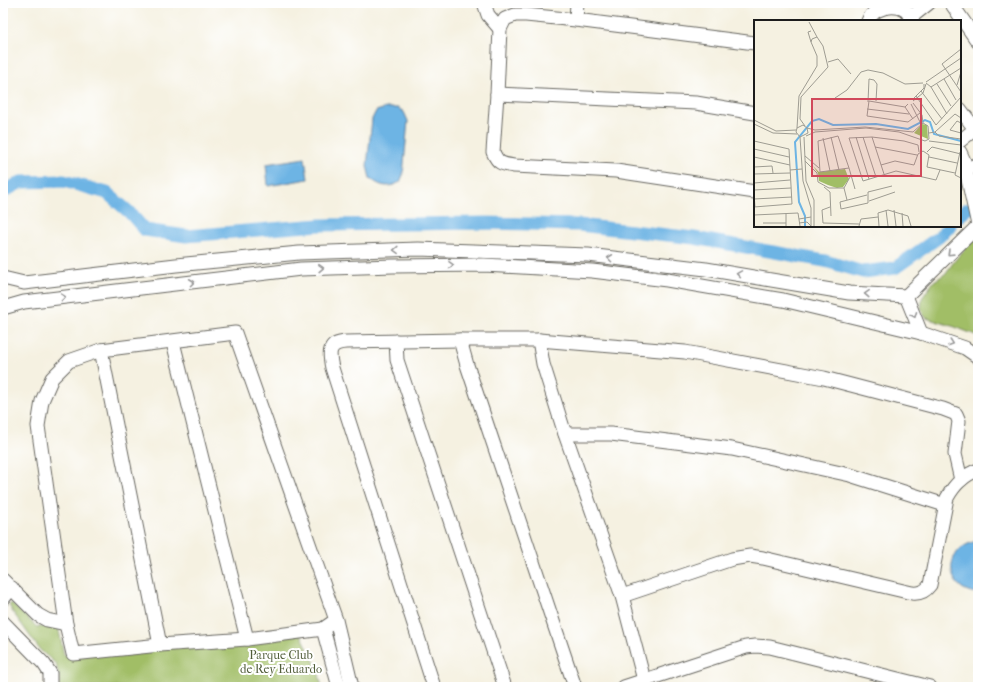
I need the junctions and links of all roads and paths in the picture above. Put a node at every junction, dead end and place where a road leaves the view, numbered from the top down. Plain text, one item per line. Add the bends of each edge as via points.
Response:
1 (484, 3) edge
2 (577, 3) edge
3 (929, 3) edge
4 (951, 3) edge
5 (898, 4) edge
6 (910, 19) edge
7 (576, 20) junction
8 (868, 20) edge
9 (500, 29) junction
10 (754, 42) edge
11 (978, 42) edge
12 (497, 94) junction
13 (961, 110) edge
14 (754, 113) edge
15 (977, 131) edge
16 (961, 140) edge
17 (961, 155) edge
18 (978, 164) edge
19 (966, 170) junction
20 (754, 192) edge
21 (978, 226) edge
22 (3, 278) edge
23 (906, 296) junction
24 (3, 308) edge
25 (921, 333) junction
26 (460, 340) junction
27 (539, 340) junction
28 (396, 341) junction
29 (172, 342) junction
30 (101, 350) junction
31 (978, 357) edge
32 (565, 434) junction
33 (978, 470) edge
34 (961, 480) junction
35 (945, 505) junction
36 (8, 584) edge
37 (622, 596) junction
38 (3, 599) edge
39 (336, 620) junction
40 (3, 622) edge
41 (66, 624) junction
42 (323, 629) junction
43 (247, 639) junction
44 (160, 645) junction
45 (644, 680) junction
46 (50, 687) edge
47 (339, 687) edge
48 (352, 687) edge
49 (434, 687) edge
50 (505, 687) edge
51 (575, 687) edge
52 (624, 687) edge
53 (930, 687) edge

1 - 9 street via 488,15
2 - 7 street
3 - 6 street
4 - 11 street
5 - 6 street
5 - 8 street via 878,10
7 - 9 street via 515,15 506,19
7 - 10 street
9 - 12 street
12 - 14 street via 696,103
12 - 20 street via 493,152 502,164 616,170
13 - 15 street
15 - 16 street
17 - 19 street
18 - 19 street
19 - 21 street
21 -> 23 street
23 -> 22 street via 849,293 706,269 588,255 434,249 299,253 24,283
23 -> 25 street
24 -> 25 street via 24,302 301,269 484,265 592,271 667,280 783,300
25 -> 31 street via 966,348
26 - 27 street
26 - 28 street
26 - 51 street
27 - 32 street via 543,364
27 - 34 street via 685,352 824,378 952,412 959,421 955,454
28 - 49 street via 341,342 333,346 329,356
28 - 50 street via 397,360
29 - 30 street
29 - 39 street via 235,333
29 - 43 street
30 - 41 street via 69,361 52,378 42,401 38,426
30 - 44 street
32 - 35 street via 611,434 732,449 850,475
32 - 37 street
33 - 34 street
34 - 35 street
35 - 37 street via 930,585 924,592 912,593 750,556 732,559
36 - 38 street
36 - 41 street via 38,615 47,620
37 - 45 street
39 - 42 street
39 - 48 street
40 - 46 street via 44,664 50,673
41 - 44 street via 73,654
42 - 43 street
42 - 47 street
43 - 44 street
45 - 52 street
45 - 53 street via 746,648 762,646

